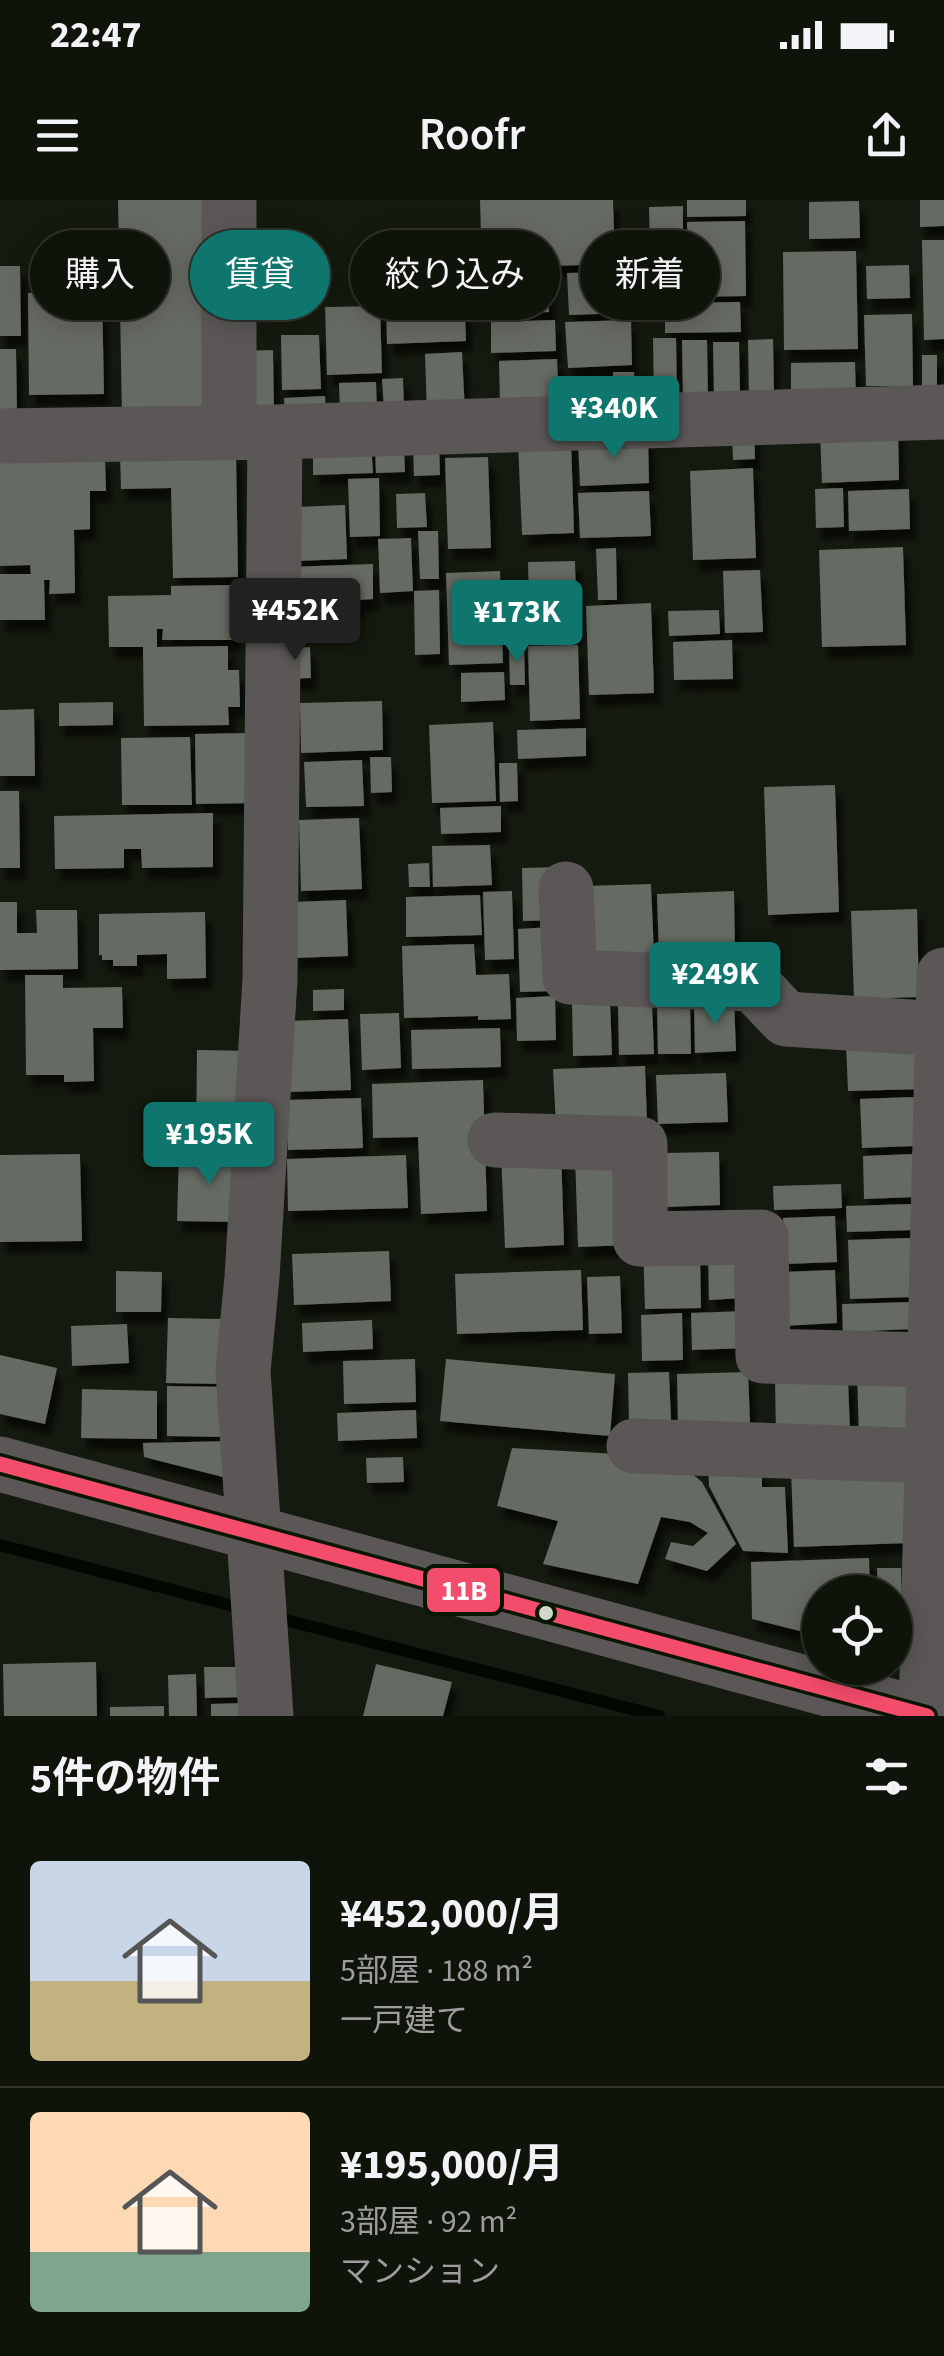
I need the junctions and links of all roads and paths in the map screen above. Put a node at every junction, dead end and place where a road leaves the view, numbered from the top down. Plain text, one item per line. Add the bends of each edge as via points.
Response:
1 (229, 200) edge
2 (944, 412) edge
3 (252, 433) junction
4 (0, 436) edge
5 (566, 889) dead end
6 (944, 976) edge
7 (942, 1030) edge
8 (496, 1140) dead end
9 (934, 1360) junction
10 (634, 1446) dead end
11 (932, 1456) junction
12 (0, 1464) edge
13 (253, 1532) junction
14 (266, 1716) edge
15 (926, 1716) edge

1 - 3 street
2 - 3 street
3 - 4 street
3 - 13 street via 270,979 243,1370
5 - 7 street via 570,977 753,984 786,1020
6 - 7 street
7 - 9 street
8 - 9 street via 640,1144 640,1239 760,1237 763,1356
9 - 11 street
10 - 11 street
11 - 15 street
12 - 13 street
13 - 14 street
13 - 15 street

